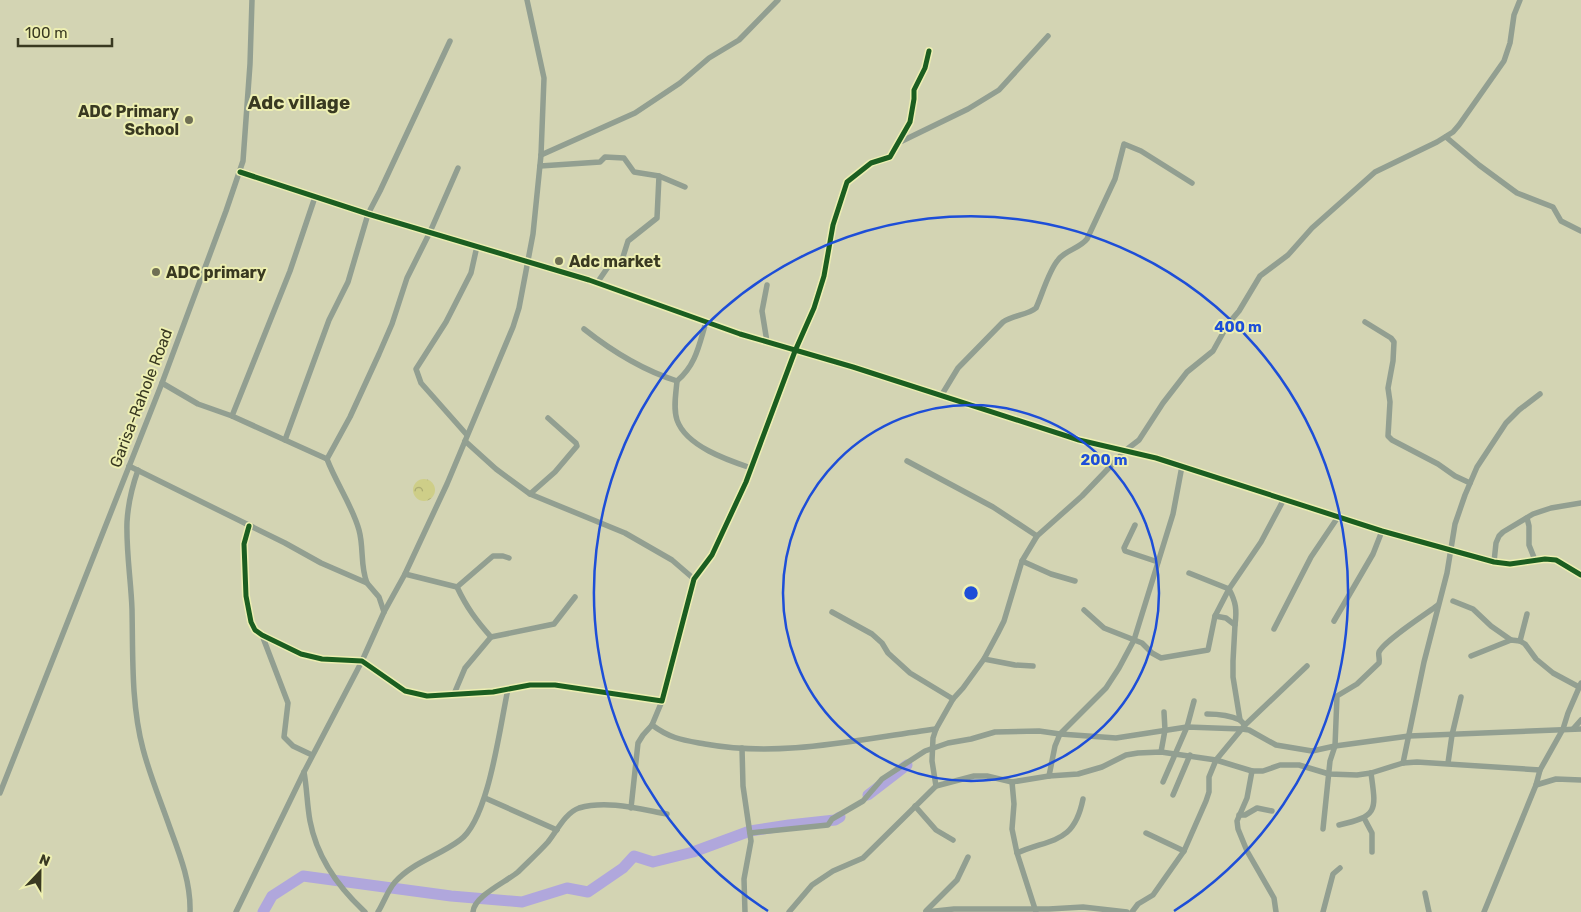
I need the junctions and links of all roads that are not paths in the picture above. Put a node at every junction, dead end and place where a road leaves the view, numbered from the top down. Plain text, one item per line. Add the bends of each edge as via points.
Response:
1 (252, 0) edge
2 (528, 0) edge
3 (778, 0) edge
4 (1520, 0) edge
5 (1048, 36) dead end
6 (450, 41) dead end
7 (929, 51) dead end
8 (1446, 137) junction
9 (898, 143) junction
10 (541, 155) junction
11 (540, 166) junction
12 (458, 168) dead end
13 (240, 172) junction
14 (659, 176) junction
15 (1192, 183) dead end
16 (685, 187) dead end
17 (315, 196) junction
18 (368, 214) junction
19 (1581, 231) edge
20 (430, 232) junction
21 (477, 246) junction
22 (528, 261) junction
23 (597, 283) junction
24 (767, 285) dead end
25 (706, 322) junction
26 (1365, 322) dead end
27 (584, 330) dead end
28 (767, 342) junction
29 (795, 351) junction
30 (677, 381) junction
31 (162, 383) junction
32 (1540, 394) dead end
33 (941, 396) junction
34 (232, 416) junction
35 (548, 418) dead end
36 (466, 438) junction
37 (285, 440) junction
38 (1126, 450) junction
39 (327, 459) junction
40 (907, 461) dead end
41 (129, 466) junction
42 (1182, 466) junction
43 (751, 468) junction
44 (138, 470) junction
45 (1470, 483) junction
46 (530, 494) junction
47 (1284, 500) junction
48 (1581, 503) edge
49 (1338, 517) junction
50 (1527, 518) junction
51 (1134, 525) dead end
52 (250, 526) junction
53 (1382, 532) junction
54 (1037, 536) junction
55 (1451, 551) junction
56 (509, 558) dead end
57 (1535, 560) junction
58 (1022, 561) junction
59 (1158, 562) junction
60 (1494, 562) junction
61 (1189, 573) dead end
62 (406, 574) junction
63 (1581, 575) edge
64 (694, 579) junction
65 (1075, 581) dead end
66 (367, 583) junction
67 (457, 587) junction
68 (1229, 589) junction
69 (574, 597) dead end
70 (1452, 601) dead end
71 (1438, 605) junction
72 (1084, 610) dead end
73 (384, 612) junction
74 (832, 612) dead end
75 (1527, 614) dead end
76 (1214, 616) junction
77 (1334, 621) dead end
78 (1235, 625) junction
79 (1274, 629) dead end
80 (262, 635) junction
81 (492, 637) junction
82 (1134, 640) junction
83 (1511, 640) junction
84 (1520, 641) junction
85 (1471, 656) dead end
86 (984, 659) junction
87 (362, 661) junction
88 (1033, 666) dead end
89 (1307, 666) dead end
90 (1580, 685) edge
91 (508, 689) junction
92 (454, 694) junction
93 (1461, 696) dead end
94 (953, 699) junction
95 (662, 701) junction
96 (1194, 702) dead end
97 (1164, 712) dead end
98 (1207, 714) dead end
99 (1581, 720) edge
100 (652, 725) junction
101 (1242, 725) junction
102 (1187, 727) junction
103 (936, 729) junction
104 (1563, 729) junction
105 (1573, 729) junction
106 (1581, 729) edge
107 (1165, 730) junction
108 (1060, 734) junction
109 (1452, 735) junction
110 (1409, 736) junction
111 (1335, 746) junction
112 (742, 748) junction
113 (934, 748) junction
114 (1161, 752) junction
115 (1176, 754) junction
116 (1190, 755) junction
117 (312, 756) junction
118 (1216, 760) junction
119 (1403, 763) junction
120 (1448, 764) junction
121 (1540, 770) junction
122 (1252, 771) junction
123 (304, 772) junction
124 (1371, 773) junction
125 (1329, 774) junction
126 (1049, 776) junction
127 (1581, 780) edge
128 (1012, 782) junction
129 (1163, 782) dead end
130 (1536, 785) junction
131 (936, 786) junction
132 (0, 793) edge
133 (1173, 794) dead end
134 (485, 798) junction
135 (1083, 799) dead end
136 (915, 806) junction
137 (631, 808) junction
138 (1272, 811) dead end
139 (667, 814) dead end
140 (1239, 816) junction
141 (1364, 818) junction
142 (1339, 825) dead end
143 (557, 830) junction
144 (1323, 830) dead end
145 (1146, 832) dead end
146 (750, 833) junction
147 (953, 840) dead end
148 (1184, 851) junction
149 (1372, 852) dead end
150 (1017, 853) junction
151 (968, 857) dead end
152 (1340, 868) dead end
153 (1425, 893) dead end
154 (926, 911) edge
155 (1036, 911) edge
156 (190, 912) edge
157 (236, 912) edge
158 (365, 912) edge
159 (378, 912) edge
160 (473, 912) edge
161 (745, 912) edge
162 (789, 912) edge
163 (1127, 912) edge
164 (1132, 912) edge
165 (1276, 912) edge
166 (1323, 912) edge
167 (1429, 912) edge
168 (1484, 912) edge

1 - 13 street, Garisa-Rahole Road via 248,107
2 - 10 street via 544,78
3 - 10 street via 739,40 709,58 680,84 635,113
4 - 8 street via 1504,61 1459,125
5 - 9 street via 999,90 968,110
6 - 18 street
7 - 9 street via 914,90 910,122
8 - 19 street via 1517,193 1552,207 1561,221
8 - 38 street via 1375,172 1260,276 1213,351 1187,372 1139,440
9 - 29 street via 890,157 871,163 847,182 833,225 818,296
10 - 11 street
11 - 14 street via 600,162 605,157 624,158 634,172
11 - 22 street
12 - 20 street
13 - 17 street
13 - 31 street, Garisa-Rahole Road
14 - 16 street
14 - 23 street via 657,218 628,241 622,260 608,267
15 - 33 street via 1141,150 1124,144 1115,179 1087,239 1057,260 1036,308 1003,322 958,368
17 - 18 street
17 - 34 street via 290,270
18 - 20 street
18 - 37 street via 348,282 329,320
20 - 21 street
20 - 39 street via 408,278 379,354
21 - 22 street
21 - 36 street via 471,273 446,322 416,369 422,383
22 - 23 street
22 - 36 street via 514,327
23 - 25 street
24 - 28 street via 762,311
25 - 28 street
25 - 30 street via 692,365
26 - 45 street via 1394,342 1388,388 1388,436
27 - 30 street via 615,353
28 - 29 street
29 - 33 street
29 - 43 street
30 - 43 street via 675,410 680,428 705,449
31 - 34 street via 198,404
31 - 41 street, Garisa-Rahole Road
32 - 45 street via 1506,423
33 - 38 street via 1079,440
34 - 37 street
35 - 46 street via 577,446
36 - 46 street via 496,469
36 - 62 street
37 - 39 street
38 - 42 street
38 - 54 street via 1082,496
39 - 66 street via 359,529
40 - 54 street via 993,507
41 - 44 street
41 - 132 street, Garisa-Rahole Road
42 - 47 street
42 - 59 street via 1173,514
43 - 64 street via 712,555
44 - 52 street
44 - 156 street via 127,523 138,718 143,748 181,856
45 - 55 street via 1455,524
46 - 64 street via 625,533 672,560
47 - 49 street
47 - 68 street via 1261,542
48 - 50 street via 1551,508
49 - 53 street
49 - 79 street via 1312,557
50 - 57 street via 1528,545
50 - 60 street via 1499,536
51 - 59 street via 1125,551
52 - 66 street
52 - 80 street via 244,544 246,596 251,622
53 - 55 street
53 - 77 street via 1373,554
54 - 58 street
55 - 60 street
55 - 71 street
56 - 67 street via 492,556
57 - 60 street via 1510,564
57 - 63 street via 1556,560
58 - 65 street
58 - 86 street via 1004,621
59 - 82 street
61 - 68 street
62 - 67 street
62 - 73 street
64 - 95 street
66 - 73 street via 379,597
67 - 81 street via 465,605
68 - 76 street
68 - 78 street via 1237,611
69 - 81 street via 554,624
70 - 83 street via 1473,609
71 - 110 street
71 - 111 street via 1383,647 1379,652 1379,663 1357,684 1337,696
72 - 82 street via 1104,628
73 - 87 street
74 - 94 street via 872,634 910,673
75 - 84 street
76 - 78 street via 1226,618
76 - 82 street via 1209,647 1202,652 1161,658
78 - 101 street via 1232,661
80 - 87 street via 311,657
80 - 117 street via 288,703 284,737
81 - 92 street via 465,668
82 - 108 street via 1106,688
83 - 84 street
83 - 85 street
84 - 90 street via 1553,673
86 - 88 street
86 - 94 street
87 - 92 street via 405,691 427,696
87 - 117 street
89 - 101 street
90 - 104 street
91 - 92 street
91 - 95 street via 555,685
91 - 134 street
93 - 109 street
94 - 103 street
95 - 100 street
96 - 102 street
97 - 107 street
98 - 101 street via 1233,716
99 - 105 street
100 - 112 street via 680,740
100 - 137 street via 638,744
101 - 102 street
101 - 111 street via 1276,745 1312,751
101 - 118 street
102 - 107 street
102 - 115 street
103 - 112 street via 816,747
103 - 113 street
104 - 105 street
104 - 109 street
104 - 121 street
105 - 106 street
107 - 108 street via 1116,738
107 - 114 street
108 - 113 street via 994,732
108 - 126 street
109 - 110 street
109 - 120 street
110 - 111 street
110 - 119 street
111 - 125 street
112 - 146 street via 743,786
113 - 131 street via 932,761
113 - 146 street via 882,780 864,801 832,818 828,825
114 - 115 street
114 - 126 street via 1126,756 1078,774
115 - 116 street
115 - 129 street
116 - 118 street
116 - 133 street
117 - 123 street
118 - 122 street
118 - 148 street via 1209,776 1206,801
119 - 120 street
119 - 124 street
120 - 121 street
121 - 130 street
122 - 125 street via 1299,765
122 - 140 street via 1247,798
123 - 157 street
123 - 158 street via 315,843 346,895
124 - 125 street
124 - 141 street via 1374,804
125 - 144 street
126 - 128 street
127 - 130 street via 1556,779
128 - 131 street via 980,776
128 - 150 street via 1012,829
130 - 168 street
131 - 136 street
134 - 143 street
134 - 159 street via 469,831 460,840 412,867 395,882
135 - 150 street via 1080,816 1074,826 1055,840
136 - 147 street via 936,830
136 - 162 street via 863,858 833,871 812,885
137 - 139 street
137 - 143 street via 606,805 577,809
138 - 140 street via 1257,808
140 - 165 street via 1238,829 1274,898
141 - 142 street
141 - 149 street via 1372,833
143 - 160 street via 517,873 478,901
145 - 148 street
146 - 161 street via 744,880
148 - 164 street via 1153,895
150 - 155 street
151 - 154 street via 957,880
152 - 166 street via 1333,874
153 - 167 street
154 - 155 street
155 - 163 street via 1083,907

